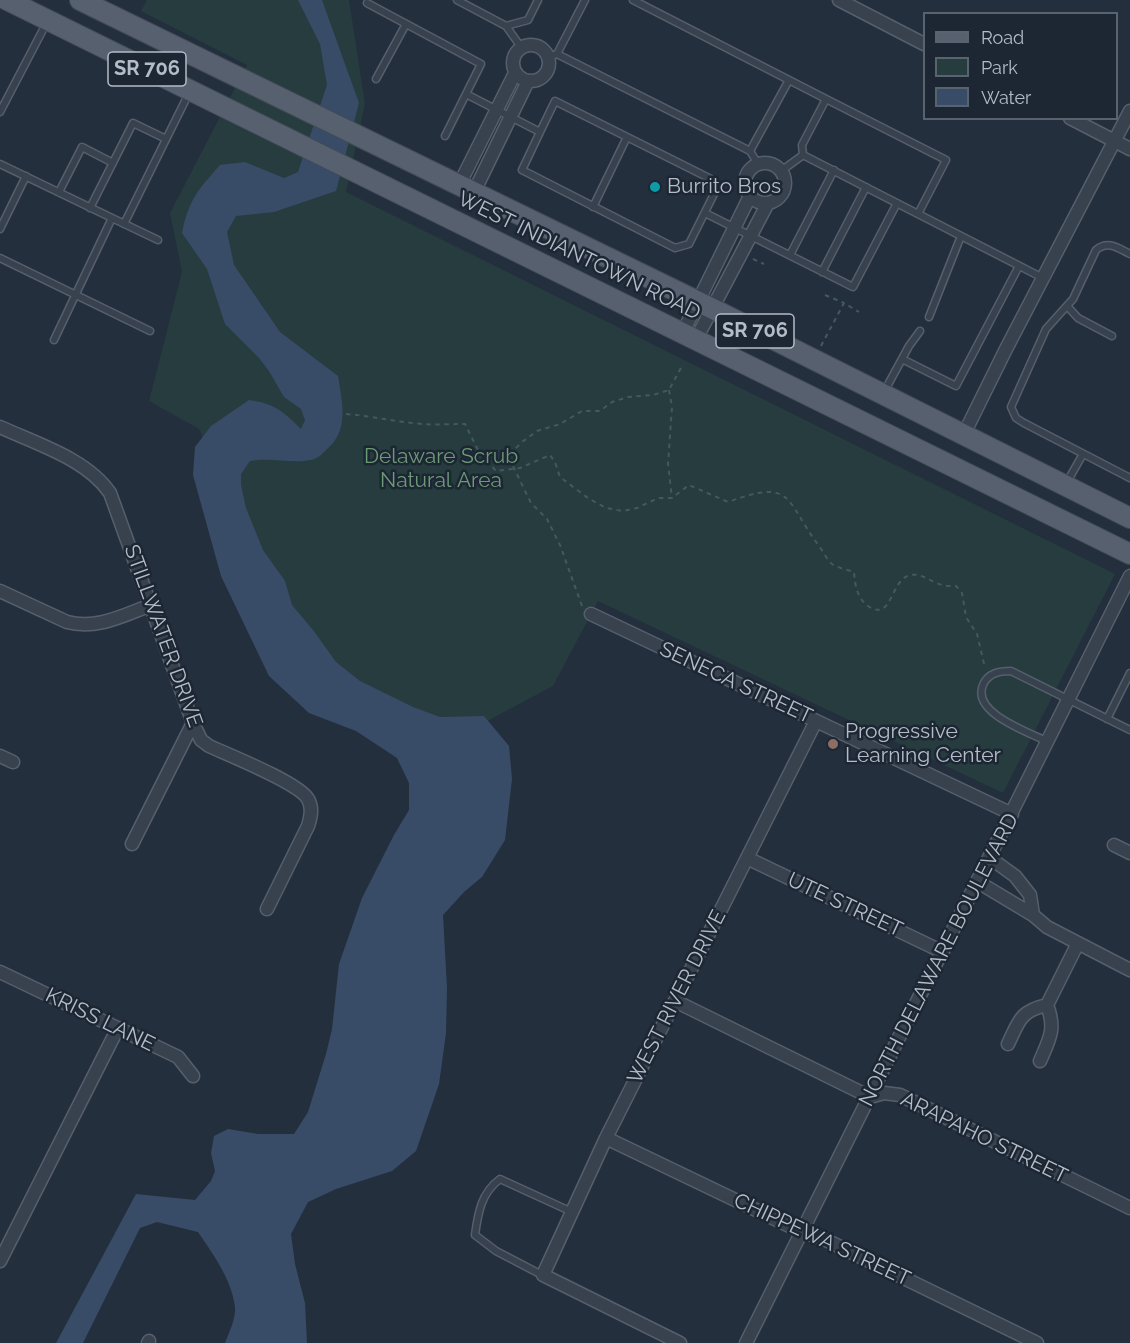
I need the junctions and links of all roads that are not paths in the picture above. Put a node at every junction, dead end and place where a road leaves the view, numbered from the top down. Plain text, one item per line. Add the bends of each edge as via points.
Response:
1 (7, 0) edge
2 (80, 0) edge
3 (457, 0) edge
4 (538, 0) edge
5 (585, 0) edge
6 (633, 0) edge
7 (839, 0) edge
8 (367, 3) dead end
9 (48, 20) junction
10 (406, 24) junction
11 (506, 26) junction
12 (923, 43) edge
13 (521, 47) junction
14 (553, 55) junction
15 (515, 73) junction
16 (376, 79) dead end
17 (789, 80) junction
18 (528, 81) junction
19 (190, 91) junction
20 (466, 94) junction
21 (826, 99) junction
22 (497, 110) junction
23 (1130, 111) edge
24 (0, 112) edge
25 (511, 117) junction
26 (1074, 120) edge
27 (540, 132) junction
28 (445, 136) dead end
29 (627, 137) junction
30 (166, 139) junction
31 (1115, 141) junction
32 (1130, 149) edge
33 (750, 152) junction
34 (803, 154) junction
35 (113, 163) junction
36 (0, 164) edge
37 (758, 164) junction
38 (834, 170) junction
39 (781, 171) junction
40 (26, 176) junction
41 (866, 187) junction
42 (466, 189) junction
43 (59, 192) junction
44 (750, 196) junction
45 (768, 202) junction
46 (897, 202) junction
47 (593, 207) junction
48 (90, 208) junction
49 (705, 213) junction
50 (918, 214) junction
51 (112, 219) junction
52 (124, 224) junction
53 (735, 228) junction
54 (0, 229) edge
55 (750, 236) junction
56 (961, 236) junction
57 (158, 240) dead end
58 (1130, 254) edge
59 (790, 255) junction
60 (0, 258) edge
61 (1019, 266) junction
62 (822, 272) junction
63 (1043, 278) junction
64 (75, 295) junction
65 (705, 305) junction
66 (1068, 307) junction
67 (928, 317) dead end
68 (150, 331) dead end
69 (920, 331) dead end
70 (1113, 336) dead end
71 (688, 338) junction
72 (54, 340) dead end
73 (902, 358) junction
74 (883, 395) junction
75 (0, 428) edge
76 (963, 436) junction
77 (1083, 454) junction
78 (1130, 478) edge
79 (1065, 486) junction
80 (1130, 518) edge
81 (1130, 554) edge
82 (1130, 576) edge
83 (0, 591) edge
84 (151, 606) junction
85 (591, 614) road end
86 (1130, 674) edge
87 (1069, 701) junction
88 (1107, 719) junction
89 (816, 721) junction
90 (193, 723) junction
91 (1130, 730) edge
92 (1048, 742) junction
93 (0, 756) edge
94 (13, 762) dead end
95 (1012, 814) junction
96 (132, 844) dead end
97 (1114, 845) dead end
98 (1130, 853) edge
99 (747, 858) junction
100 (990, 858) junction
101 (978, 882) junction
102 (267, 909) dead end
103 (1033, 915) junction
104 (1078, 942) junction
105 (943, 952) junction
106 (1130, 970) edge
107 (0, 972) edge
108 (675, 1001) junction
109 (1047, 1005) junction
110 (118, 1028) junction
111 (1008, 1044) dead end
112 (1040, 1061) dead end
113 (193, 1076) dead end
114 (870, 1097) junction
115 (606, 1138) junction
116 (1130, 1208) edge
117 (572, 1212) junction
118 (802, 1232) junction
119 (0, 1261) edge
120 (543, 1275) junction
121 (681, 1343) edge
122 (746, 1343) edge
123 (1037, 1343) edge

1 - 9 main road, WEST INDIANTOWN ROAD / SR 706
2 - 42 main road, WEST INDIANTOWN ROAD / SR 706
3 - 11 lane
4 - 11 lane via 528,20
5 - 14 lane
6 - 17 lane
7 - 12 street
8 - 10 lane
9 - 19 main road, WEST INDIANTOWN ROAD / SR 706
9 - 24 lane
10 - 16 lane
10 - 20 lane via 481,64
11 - 13 lane
13 - 14 street via 537,45
13 - 15 street via 513,59
14 - 18 street via 547,73 541,79
14 - 33 lane
15 - 18 street
15 - 22 street
17 - 21 lane
17 - 33 lane
18 - 25 street
19 - 30 lane
19 - 71 main road, WEST INDIANTOWN ROAD / SR 706
20 - 22 lane
20 - 28 lane
21 - 34 lane via 802,145
21 - 50 lane via 946,160
22 - 25 lane
22 - 42 street
23 - 31 street
25 - 27 lane
25 - 42 street
26 - 31 street
27 - 29 lane via 555,101
27 - 47 lane via 522,170
29 - 47 lane
29 - 49 lane via 710,178 714,194
30 - 35 lane via 133,123
30 - 52 lane
31 - 32 street
31 - 63 street
33 - 37 lane
34 - 38 lane
34 - 39 lane
35 - 43 lane via 82,147
35 - 48 lane
36 - 40 lane
37 - 39 street via 771,164
37 - 44 street via 746,178
38 - 41 lane
38 - 59 lane
39 - 45 street via 784,190
40 - 43 lane
40 - 54 lane
41 - 46 lane
41 - 62 lane
42 - 65 main road, WEST INDIANTOWN ROAD / SR 706
43 - 48 lane
44 - 45 street
44 - 53 street
45 - 55 street
46 - 50 lane
46 - 62 lane via 854,287
47 - 49 lane via 675,248 689,244
48 - 51 lane
49 - 53 lane
50 - 56 lane
51 - 52 lane
51 - 64 lane
52 - 57 lane
53 - 55 lane
53 - 65 street
55 - 59 lane
55 - 65 street
56 - 61 lane
56 - 67 lane
58 - 66 lane via 1108,244 1096,250
59 - 62 lane
60 - 64 lane
61 - 63 lane
61 - 73 lane via 956,386
63 - 76 street
64 - 68 lane
64 - 72 lane
65 - 71 street
65 - 74 main road, WEST INDIANTOWN ROAD / SR 706
66 - 70 lane via 1078,318
66 - 77 lane via 1046,329 1011,407 1016,418
69 - 73 lane
71 - 81 main road, WEST INDIANTOWN ROAD / SR 706
73 - 74 lane
74 - 76 main road, WEST INDIANTOWN ROAD / SR 706
75 - 84 street, STILLWATER DRIVE via 77,463 99,479 114,502
76 - 79 main road, WEST INDIANTOWN ROAD / SR 706
77 - 78 lane
77 - 79 lane
79 - 80 main road, WEST INDIANTOWN ROAD / SR 706
82 - 87 street, NORTH DELAWARE BOULEVARD
83 - 84 street via 67,622 86,626
84 - 90 street, STILLWATER DRIVE
85 - 89 street, SENECA STREET
86 - 88 lane
87 - 88 lane
87 - 92 street, NORTH DELAWARE BOULEVARD
87 - 92 lane via 1011,671 994,673 982,686 983,703 988,709
88 - 91 lane
89 - 95 street, SENECA STREET
89 - 99 street, WEST RIVER DRIVE
90 - 96 street
90 - 102 street, STILLWATER DRIVE via 201,740 209,746 295,787 308,800 308,826
92 - 95 street, NORTH DELAWARE BOULEVARD
93 - 94 street
95 - 100 street, NORTH DELAWARE BOULEVARD
97 - 98 street
99 - 105 street, UTE STREET
99 - 108 street, WEST RIVER DRIVE
100 - 101 street, NORTH DELAWARE BOULEVARD
100 - 103 street via 1015,876 1030,895
101 - 103 street
101 - 105 street, NORTH DELAWARE BOULEVARD
103 - 104 street via 1047,927
104 - 106 street
104 - 109 street
105 - 114 street, NORTH DELAWARE BOULEVARD
107 - 110 street, KRISS LANE
108 - 114 street, ARAPAHO STREET
108 - 115 street, WEST RIVER DRIVE
109 - 111 street via 1021,1016
109 - 112 street via 1053,1021
110 - 113 street, KRISS LANE via 178,1057
110 - 119 street
114 - 116 street, ARAPAHO STREET via 884,1093 900,1095
114 - 118 street, NORTH DELAWARE BOULEVARD
115 - 117 street, WEST RIVER DRIVE
115 - 118 street, CHIPPEWA STREET
117 - 120 street, WEST RIVER DRIVE
117 - 120 lane via 500,1179 489,1187 477,1214 475,1235 496,1251
118 - 122 street, NORTH DELAWARE BOULEVARD
118 - 123 street, CHIPPEWA STREET via 826,1240
120 - 121 street

